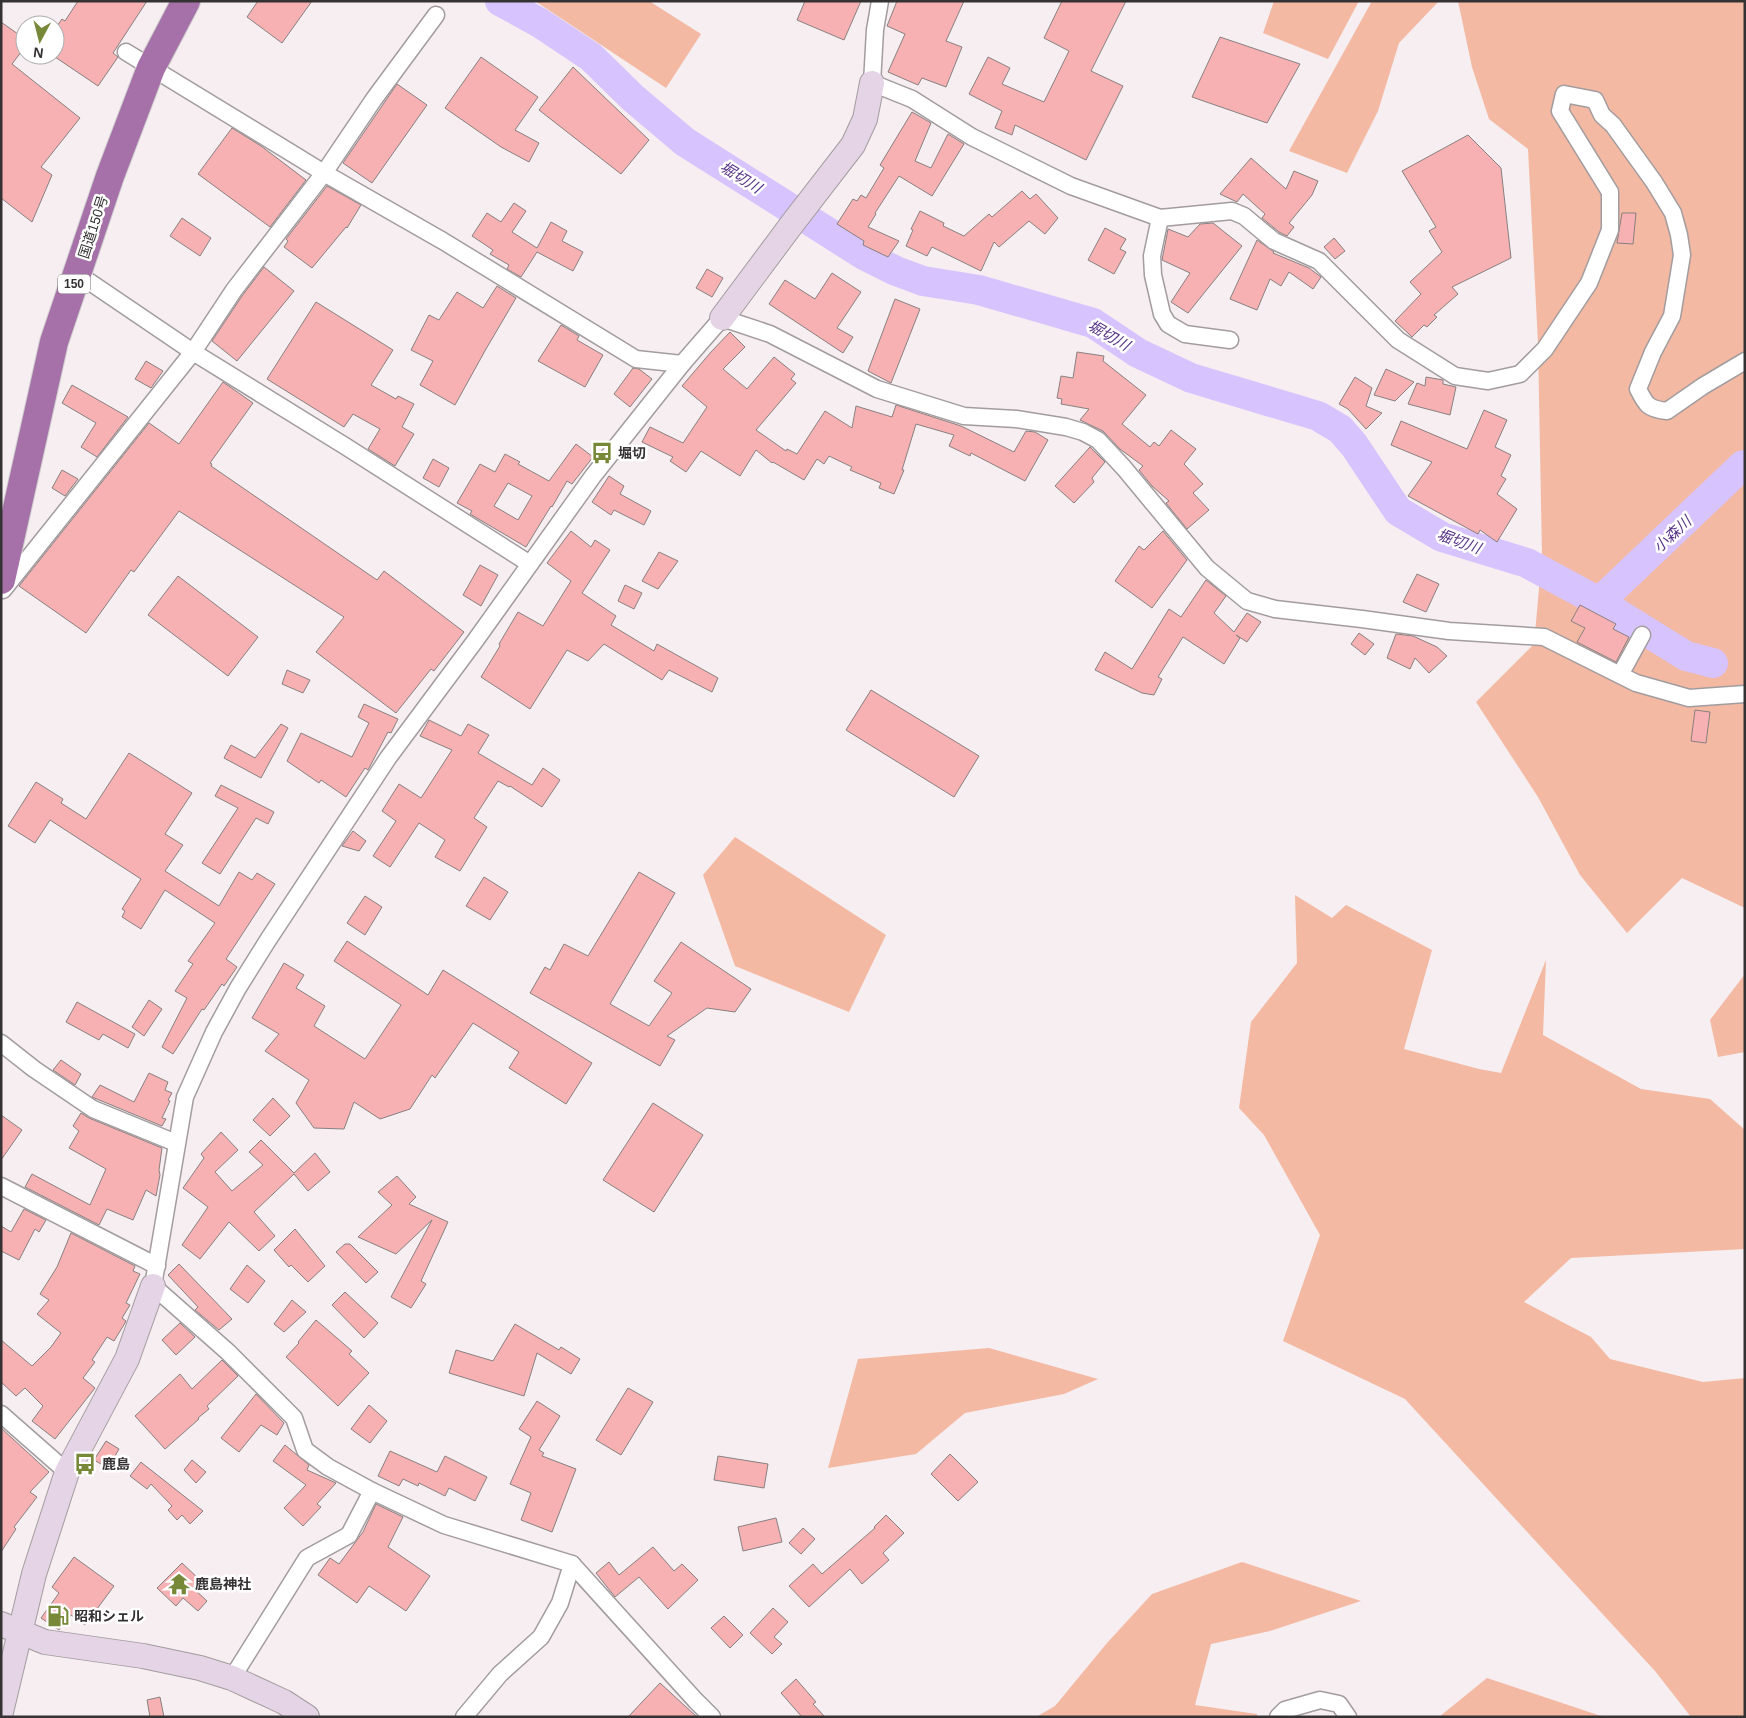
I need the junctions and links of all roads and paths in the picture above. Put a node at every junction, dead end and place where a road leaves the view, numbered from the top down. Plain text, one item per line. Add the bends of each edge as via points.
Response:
1 (186, 1) edge
2 (880, 1) edge
3 (436, 15) dead end
4 (126, 52) dead end
5 (151, 68) junction
6 (872, 83) junction
7 (324, 173) junction
8 (1160, 218) junction
9 (78, 274) junction
10 (722, 318) junction
11 (1230, 340) dead end
12 (194, 352) junction
13 (1745, 361) edge
14 (682, 364) junction
15 (530, 564) junction
16 (1, 580) edge
17 (1, 593) edge
18 (1642, 635) dead end
19 (1620, 675) junction
20 (1745, 694) edge
21 (1, 1043) edge
22 (176, 1143) junction
23 (1, 1186) edge
24 (155, 1276) junction
25 (1, 1414) edge
26 (67, 1472) junction
27 (372, 1490) junction
28 (572, 1564) junction
29 (11, 1628) edge
30 (232, 1678) junction
31 (1, 1712) edge
32 (307, 1717) edge
33 (464, 1717) edge
34 (712, 1717) edge
35 (1278, 1717) edge
36 (1348, 1717) edge

1 - 5 highway, 国道150号 / 150
2 - 6 street
3 - 7 street
4 - 5 street
5 - 7 street
5 - 9 highway, 国道150号 / 150 via 110,176
6 - 8 street via 912,99 972,136 1071,186
6 - 10 street via 865,119 853,145
7 - 12 street via 234,290
7 - 14 street via 443,241 636,359
8 - 11 street via 1152,256 1162,314 1168,324 1186,334
8 - 13 street via 1232,210 1274,241 1319,260 1398,340 1455,376 1488,381 1520,374 1545,349 1589,283 1610,230 1610,192 1560,111 1564,94 1595,100 1602,115 1613,125 1654,182 1673,213 1679,235 1682,255 1672,316 1638,389 1646,404 1654,410 1667,411
9 - 12 street
9 - 16 highway, 国道150号 / 150 via 54,342
10 - 14 street
10 - 19 street via 770,334 886,392 964,416 1016,419 1066,427 1098,440 1207,568 1247,601 1275,609 1449,631 1544,637
12 - 15 street
12 - 17 street
14 - 15 street via 593,476
15 - 22 street via 388,758 248,972 214,1032 185,1097
18 - 19 street
19 - 20 street via 1636,683 1689,698
21 - 22 street via 93,1109
22 - 24 street
23 - 24 street
24 - 26 street via 127,1359
24 - 27 street via 294,1418 305,1450 328,1467
25 - 26 street
26 - 29 street via 34,1574
27 - 28 street via 444,1525
27 - 30 street via 349,1535 307,1558
28 - 33 street via 560,1603 541,1637 500,1674
28 - 34 street
29 - 30 street via 45,1642 143,1656
29 - 31 street
30 - 32 street via 284,1702
35 - 36 street via 1284,1710 1320,1700 1339,1704

